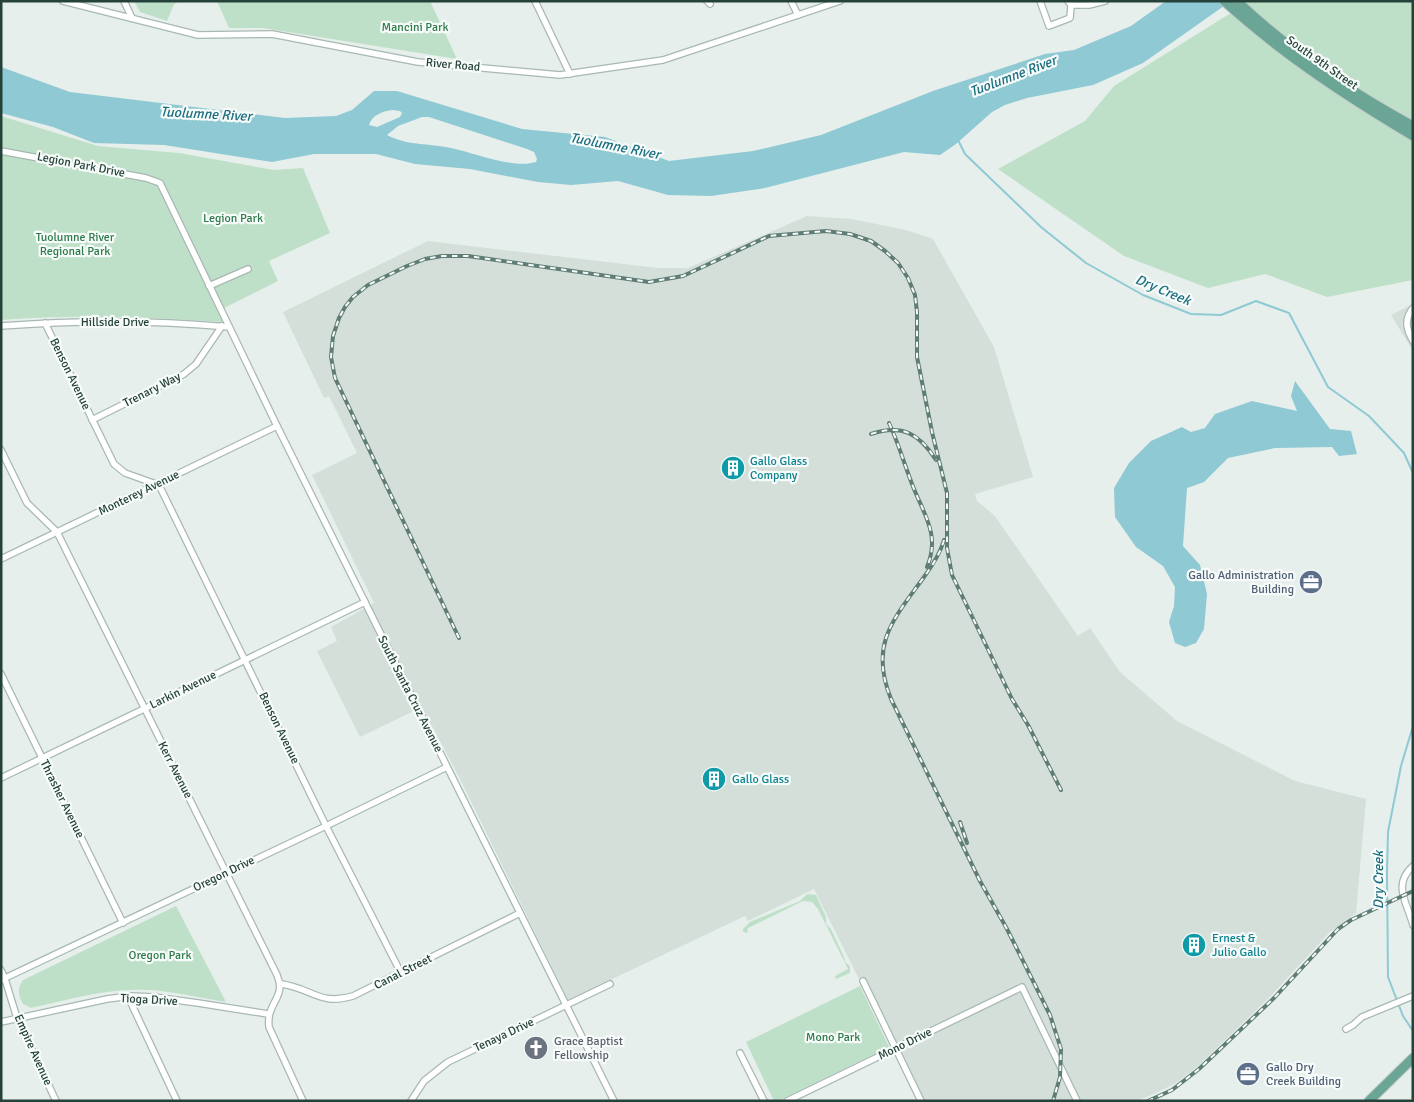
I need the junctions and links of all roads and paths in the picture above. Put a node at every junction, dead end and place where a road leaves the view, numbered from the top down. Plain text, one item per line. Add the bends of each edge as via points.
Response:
1 (63, 1) edge
2 (124, 1) edge
3 (535, 1) edge
4 (791, 1) edge
5 (840, 1) edge
6 (1040, 1) edge
7 (1105, 1) edge
8 (1224, 1) edge
9 (1237, 1) edge
10 (1069, 3) edge
11 (798, 15) junction
12 (132, 18) junction
13 (570, 74) junction
14 (1413, 126) edge
15 (1413, 136) edge
16 (1, 151) edge
17 (160, 183) joint
18 (248, 269) dead end
19 (209, 286) junction
20 (1413, 308) edge
21 (45, 322) junction
22 (1, 326) edge
23 (222, 326) junction
24 (229, 327) junction
25 (1413, 341) edge
26 (92, 420) junction
27 (277, 426) junction
28 (1, 450) edge
29 (157, 484) junction
30 (57, 532) junction
31 (1, 559) edge
32 (365, 602) junction
33 (246, 660) junction
34 (1, 674) edge
35 (144, 709) junction
36 (43, 758) junction
37 (446, 767) junction
38 (1, 778) edge
39 (326, 826) junction
40 (1413, 866) edge
41 (227, 873) junction
42 (520, 913) junction
43 (123, 923) junction
44 (1413, 925) edge
45 (1, 970) edge
46 (401, 973) junction
47 (3, 979) edge
48 (863, 981) dead end
49 (281, 984) junction
50 (610, 984) dead end
51 (130, 996) junction
52 (1413, 996) edge
53 (566, 1005) junction
54 (268, 1014) junction
55 (18, 1018) junction
56 (1, 1022) edge
57 (1346, 1029) dead end
58 (897, 1048) junction
59 (740, 1053) dead end
60 (1409, 1062) edge
61 (56, 1101) edge
62 (177, 1101) edge
63 (303, 1101) edge
64 (411, 1101) edge
65 (614, 1101) edge
66 (764, 1101) edge
67 (787, 1101) edge
68 (921, 1101) edge
69 (1077, 1101) edge
70 (1369, 1101) edge

1 - 12 street, River Road
2 - 12 street
3 - 13 street
4 - 11 street
5 - 11 street, River Road
6 - 10 street via 1049,26 1070,18
7 - 10 street
8 - 15 main road, South 9th Street via 1313,73
9 - 14 main road, South 9th Street via 1301,54 1361,96
11 - 13 street, River Road via 663,60
12 - 13 street, River Road via 198,36 272,34 418,62 560,76
16 - 17 street, Legion Park Drive
17 - 19 street, South Santa Cruz Avenue
18 - 19 street
19 - 24 street, South Santa Cruz Avenue
20 - 25 street via 1406,326
21 - 22 street, Hillside Drive
21 - 23 street, Hillside Drive via 140,321
21 - 26 street, Benson Avenue
23 - 24 street, Hillside Drive
23 - 26 street, Trenary Way via 196,364 184,374
24 - 27 street, South Santa Cruz Avenue
26 - 29 street, Benson Avenue via 118,469
27 - 29 street, Monterey Avenue
27 - 32 street, South Santa Cruz Avenue
28 - 30 street, Kerr Avenue via 27,503
29 - 30 street, Monterey Avenue
29 - 33 street, Benson Avenue
30 - 31 street, Monterey Avenue
30 - 35 street, Kerr Avenue
32 - 33 street, Larkin Avenue
32 - 37 street, South Santa Cruz Avenue
33 - 35 street, Larkin Avenue
33 - 39 street, Benson Avenue
34 - 36 street, Thrasher Avenue
35 - 36 street, Larkin Avenue
35 - 41 street, Kerr Avenue
36 - 38 street, Larkin Avenue
36 - 43 street, Thrasher Avenue
37 - 39 street, Oregon Drive
37 - 42 street, South Santa Cruz Avenue
39 - 41 street, Oregon Drive
39 - 46 street, Benson Avenue
40 - 44 street via 1401,886
41 - 43 street, Oregon Drive
41 - 49 street, Kerr Avenue
42 - 46 street, Canal Street
42 - 53 street, South Santa Cruz Avenue
43 - 47 street, Oregon Drive
45 - 47 street, Empire Avenue
46 - 49 street, Canal Street via 353,996 334,1000
47 - 55 street, Empire Avenue
48 - 58 street
49 - 54 street
50 - 53 street, Tenaya Drive
51 - 54 street, Tioga Drive
51 - 55 street, Tioga Drive
51 - 62 street via 130,1003
52 - 57 street via 1362,1018
53 - 64 street, Tenaya Drive via 448,1062 424,1081
53 - 65 street, South Santa Cruz Avenue
54 - 63 street via 270,1030
55 - 56 street, Tioga Drive
55 - 61 street, Empire Avenue
58 - 67 street, Mono Drive
58 - 68 street
58 - 69 street, Mono Drive via 1022,988
59 - 66 street
60 - 70 main road

